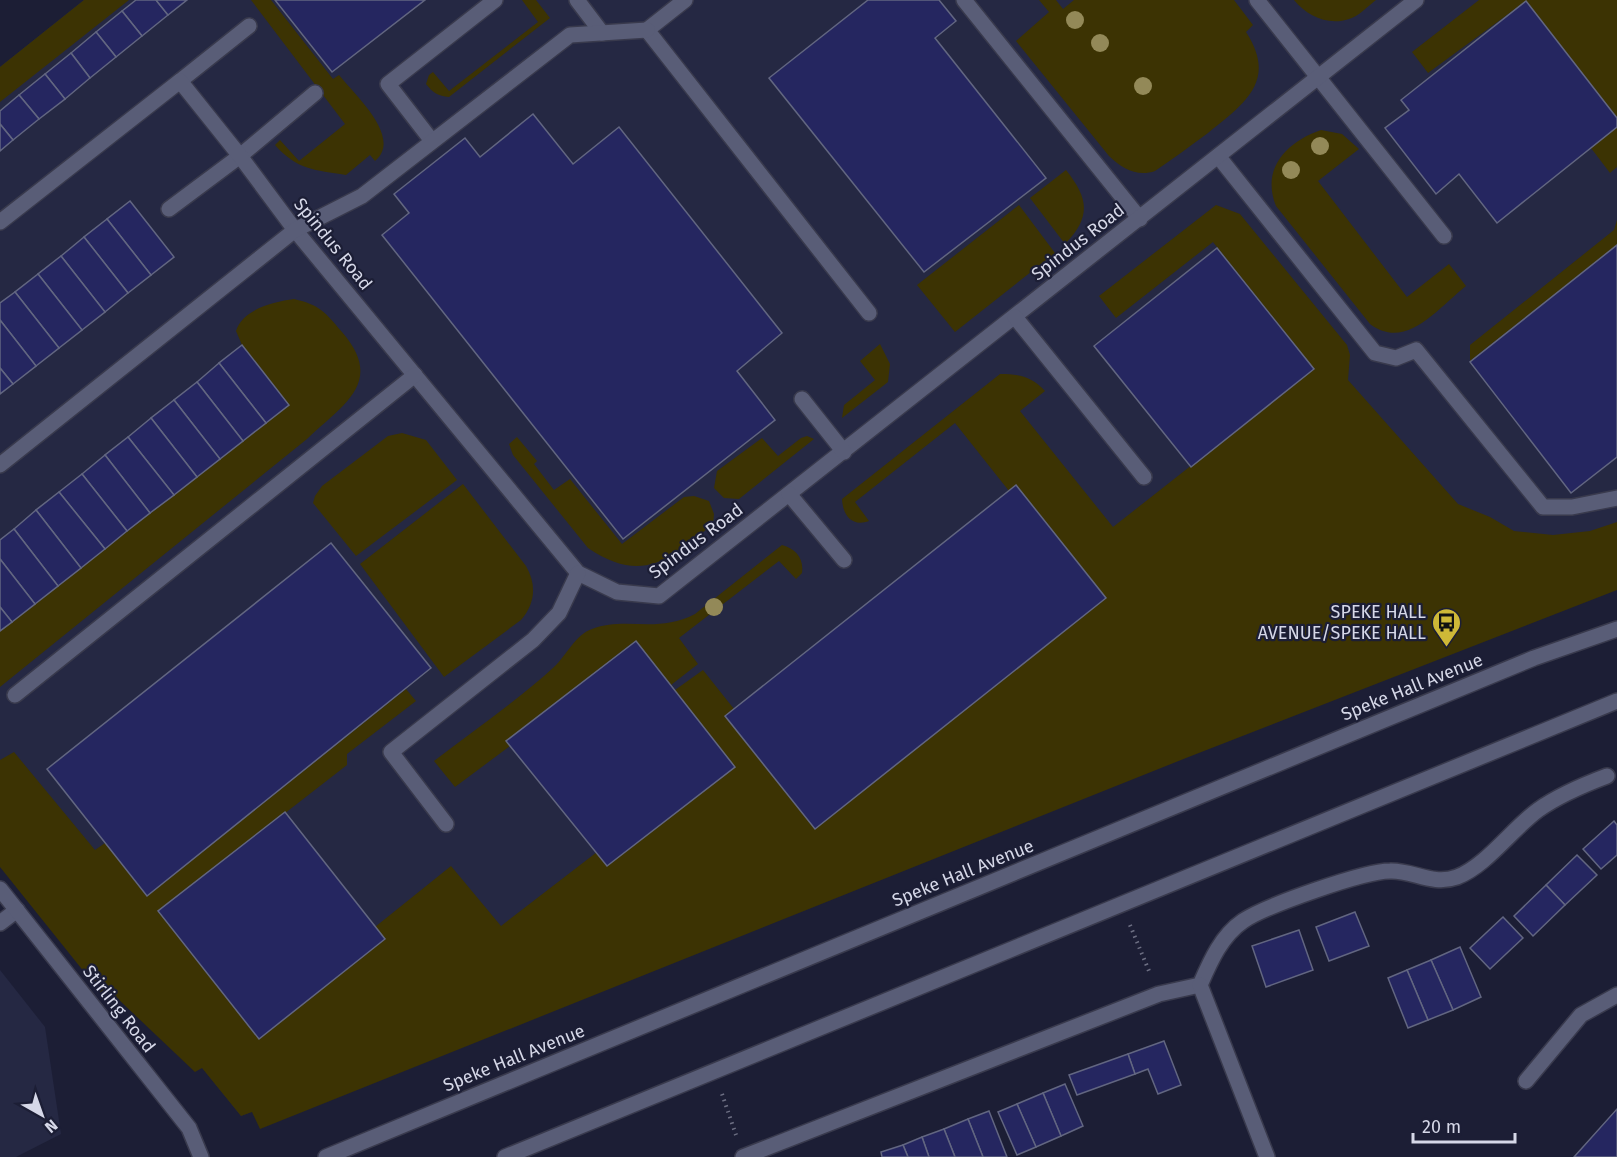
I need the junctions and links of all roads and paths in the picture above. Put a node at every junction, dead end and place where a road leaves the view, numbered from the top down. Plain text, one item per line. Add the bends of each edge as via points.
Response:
1 (495, 0) edge
2 (577, 0) edge
3 (685, 0) edge
4 (964, 0) edge
5 (1257, 0) edge
6 (1416, 0) edge
7 (249, 26) dead end
8 (647, 30) junction
9 (602, 33) junction
10 (1319, 77) junction
11 (180, 81) junction
12 (315, 93) dead end
13 (432, 141) junction
14 (240, 156) junction
15 (1218, 156) junction
16 (170, 210) dead end
17 (1140, 219) junction
18 (0, 222) edge
19 (295, 230) junction
20 (1444, 236) dead end
21 (869, 313) dead end
22 (1016, 317) junction
23 (415, 375) junction
24 (802, 399) dead end
25 (843, 452) junction
26 (0, 465) edge
27 (1144, 477) dead end
28 (789, 494) junction
29 (1617, 498) edge
30 (844, 560) dead end
31 (578, 573) junction
32 (1617, 629) edge
33 (15, 695) dead end
34 (1617, 700) edge
35 (1607, 776) dead end
36 (446, 824) dead end
37 (0, 889) edge
38 (1121, 903) junction
39 (17, 910) junction
40 (0, 923) edge
41 (1200, 985) junction
42 (1159, 994) junction
43 (1617, 995) edge
44 (713, 1071) junction
45 (1526, 1081) dead end
46 (734, 1141) dead end
47 (201, 1157) edge
48 (326, 1157) edge
49 (505, 1157) edge
50 (744, 1157) edge
51 (1267, 1157) edge

1 - 13 street via 388,84
2 - 9 street
3 - 8 street
4 - 17 street
5 - 10 street
6 - 10 street, Spindus Road
7 - 11 street
8 - 9 street
8 - 21 street
9 - 13 street via 570,35
10 - 15 street, Spindus Road
10 - 20 street
11 - 14 street, Spindus Road
11 - 18 street
12 - 14 street
13 - 19 street via 362,196
14 - 16 street
14 - 19 street, Spindus Road
15 - 17 street, Spindus Road
15 - 29 street via 1375,353 1396,358 1416,350 1542,507 1572,507
17 - 22 street, Spindus Road
19 - 23 street, Spindus Road
19 - 26 street
22 - 25 street, Spindus Road
22 - 27 street
23 - 31 street, Spindus Road
23 - 33 street
24 - 25 street
25 - 28 street, Spindus Road
28 - 30 street
28 - 31 street, Spindus Road via 659,596 617,592
31 - 36 street via 559,614 533,640 391,752
32 - 48 street, Speke Hall Avenue via 1534,658
34 - 38 street
35 - 41 street via 1537,811 1457,877 1429,880 1401,870 1382,871 1318,890 1243,921 1219,946
37 - 39 street, Stirling Road
38 - 42 path
38 - 44 street
39 - 40 street
39 - 47 street, Stirling Road via 189,1128
41 - 42 street
41 - 51 street
42 - 50 street
43 - 45 street via 1581,1015
44 - 46 path via 737,1132
44 - 49 street

